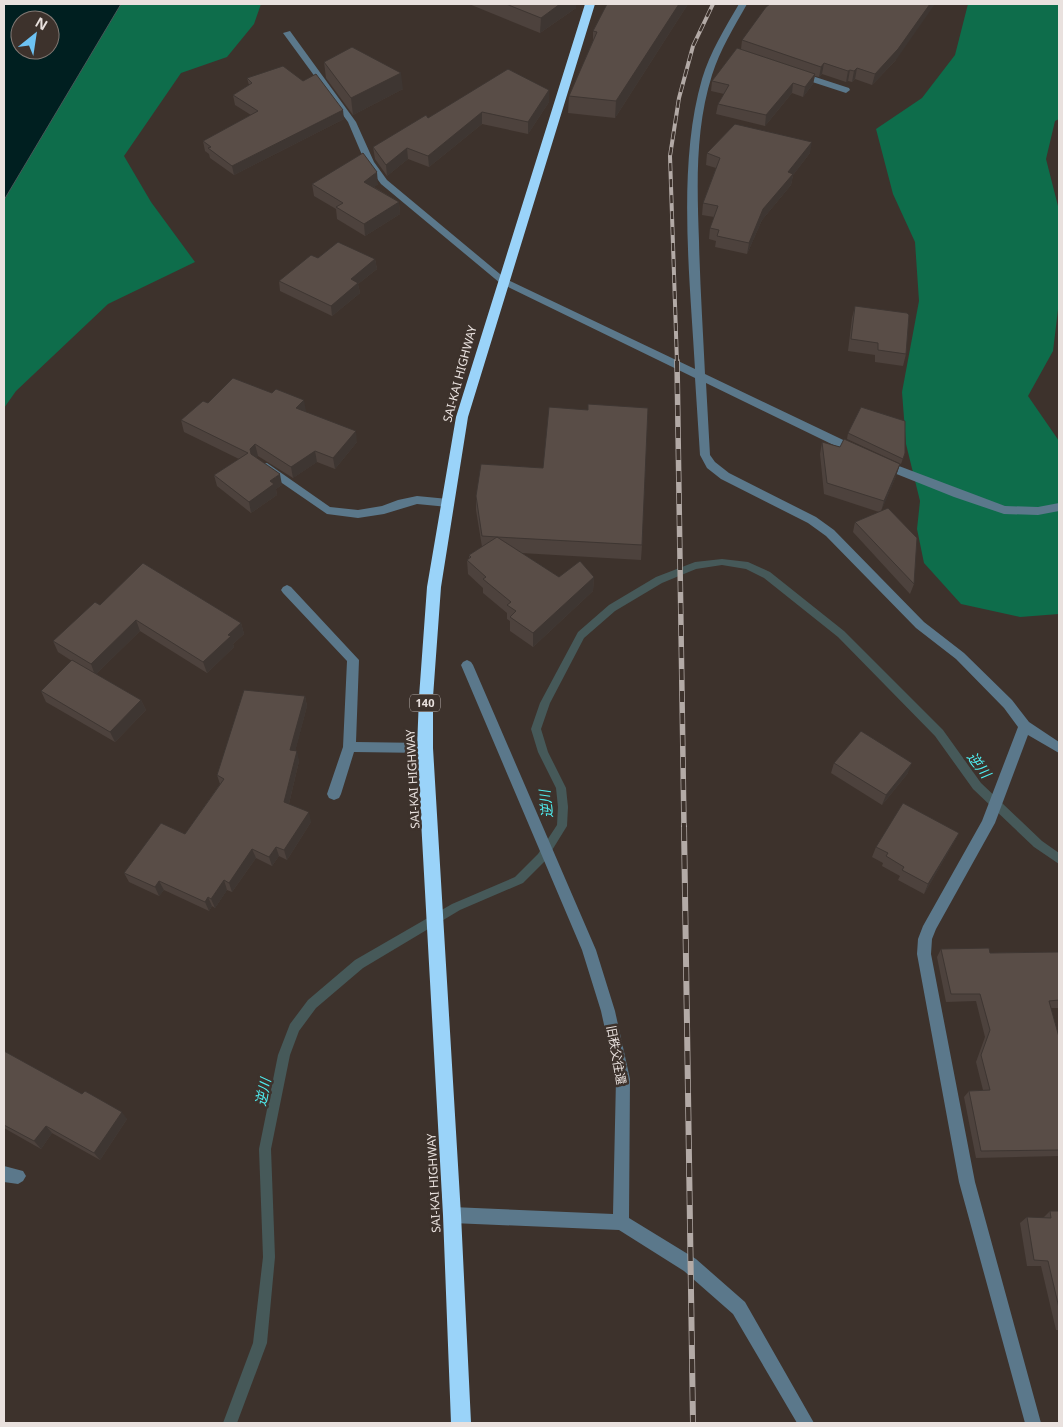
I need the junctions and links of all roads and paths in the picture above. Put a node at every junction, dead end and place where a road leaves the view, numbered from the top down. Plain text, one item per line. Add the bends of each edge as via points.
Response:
1 (590, 4) edge
2 (744, 4) edge
3 (287, 33) dead end
4 (792, 72) edge
5 (846, 90) dead end
6 (503, 281) junction
7 (699, 374) junction
8 (259, 461) edge
9 (448, 503) junction
10 (1059, 507) edge
11 (287, 590) dead end
12 (467, 665) dead end
13 (1025, 726) junction
14 (349, 747) junction
15 (425, 748) junction
16 (1059, 748) edge
17 (334, 794) dead end
18 (452, 1215) junction
19 (620, 1222) junction
20 (461, 1423) edge
21 (806, 1423) edge
22 (1033, 1423) edge

1 - 6 highway, SAI-KAI HIGHWAY / 140
2 - 7 street via 704,89 698,120 692,187
3 - 6 street via 352,122 370,162 384,182
4 - 5 street
6 - 7 street
6 - 9 highway, SAI-KAI HIGHWAY / 140 via 462,417
7 - 10 street via 873,459 958,494 1004,510 1038,511
7 - 13 street via 705,455 711,465 725,476 830,532 920,625 960,656 1008,704
8 - 9 street via 326,510 358,514 417,500
9 - 15 highway, SAI-KAI HIGHWAY / 140 via 434,587
11 - 14 street via 352,660
12 - 19 street, 旧秩父往還 via 589,950 608,1011 623,1079
13 - 16 street
13 - 22 street via 988,823 924,938 924,954 968,1182
14 - 15 street
14 - 17 street
15 - 18 highway, SAI-KAI HIGHWAY / 140
18 - 19 street
18 - 20 highway, SAI-KAI HIGHWAY / 140
19 - 21 street via 690,1265 738,1308

